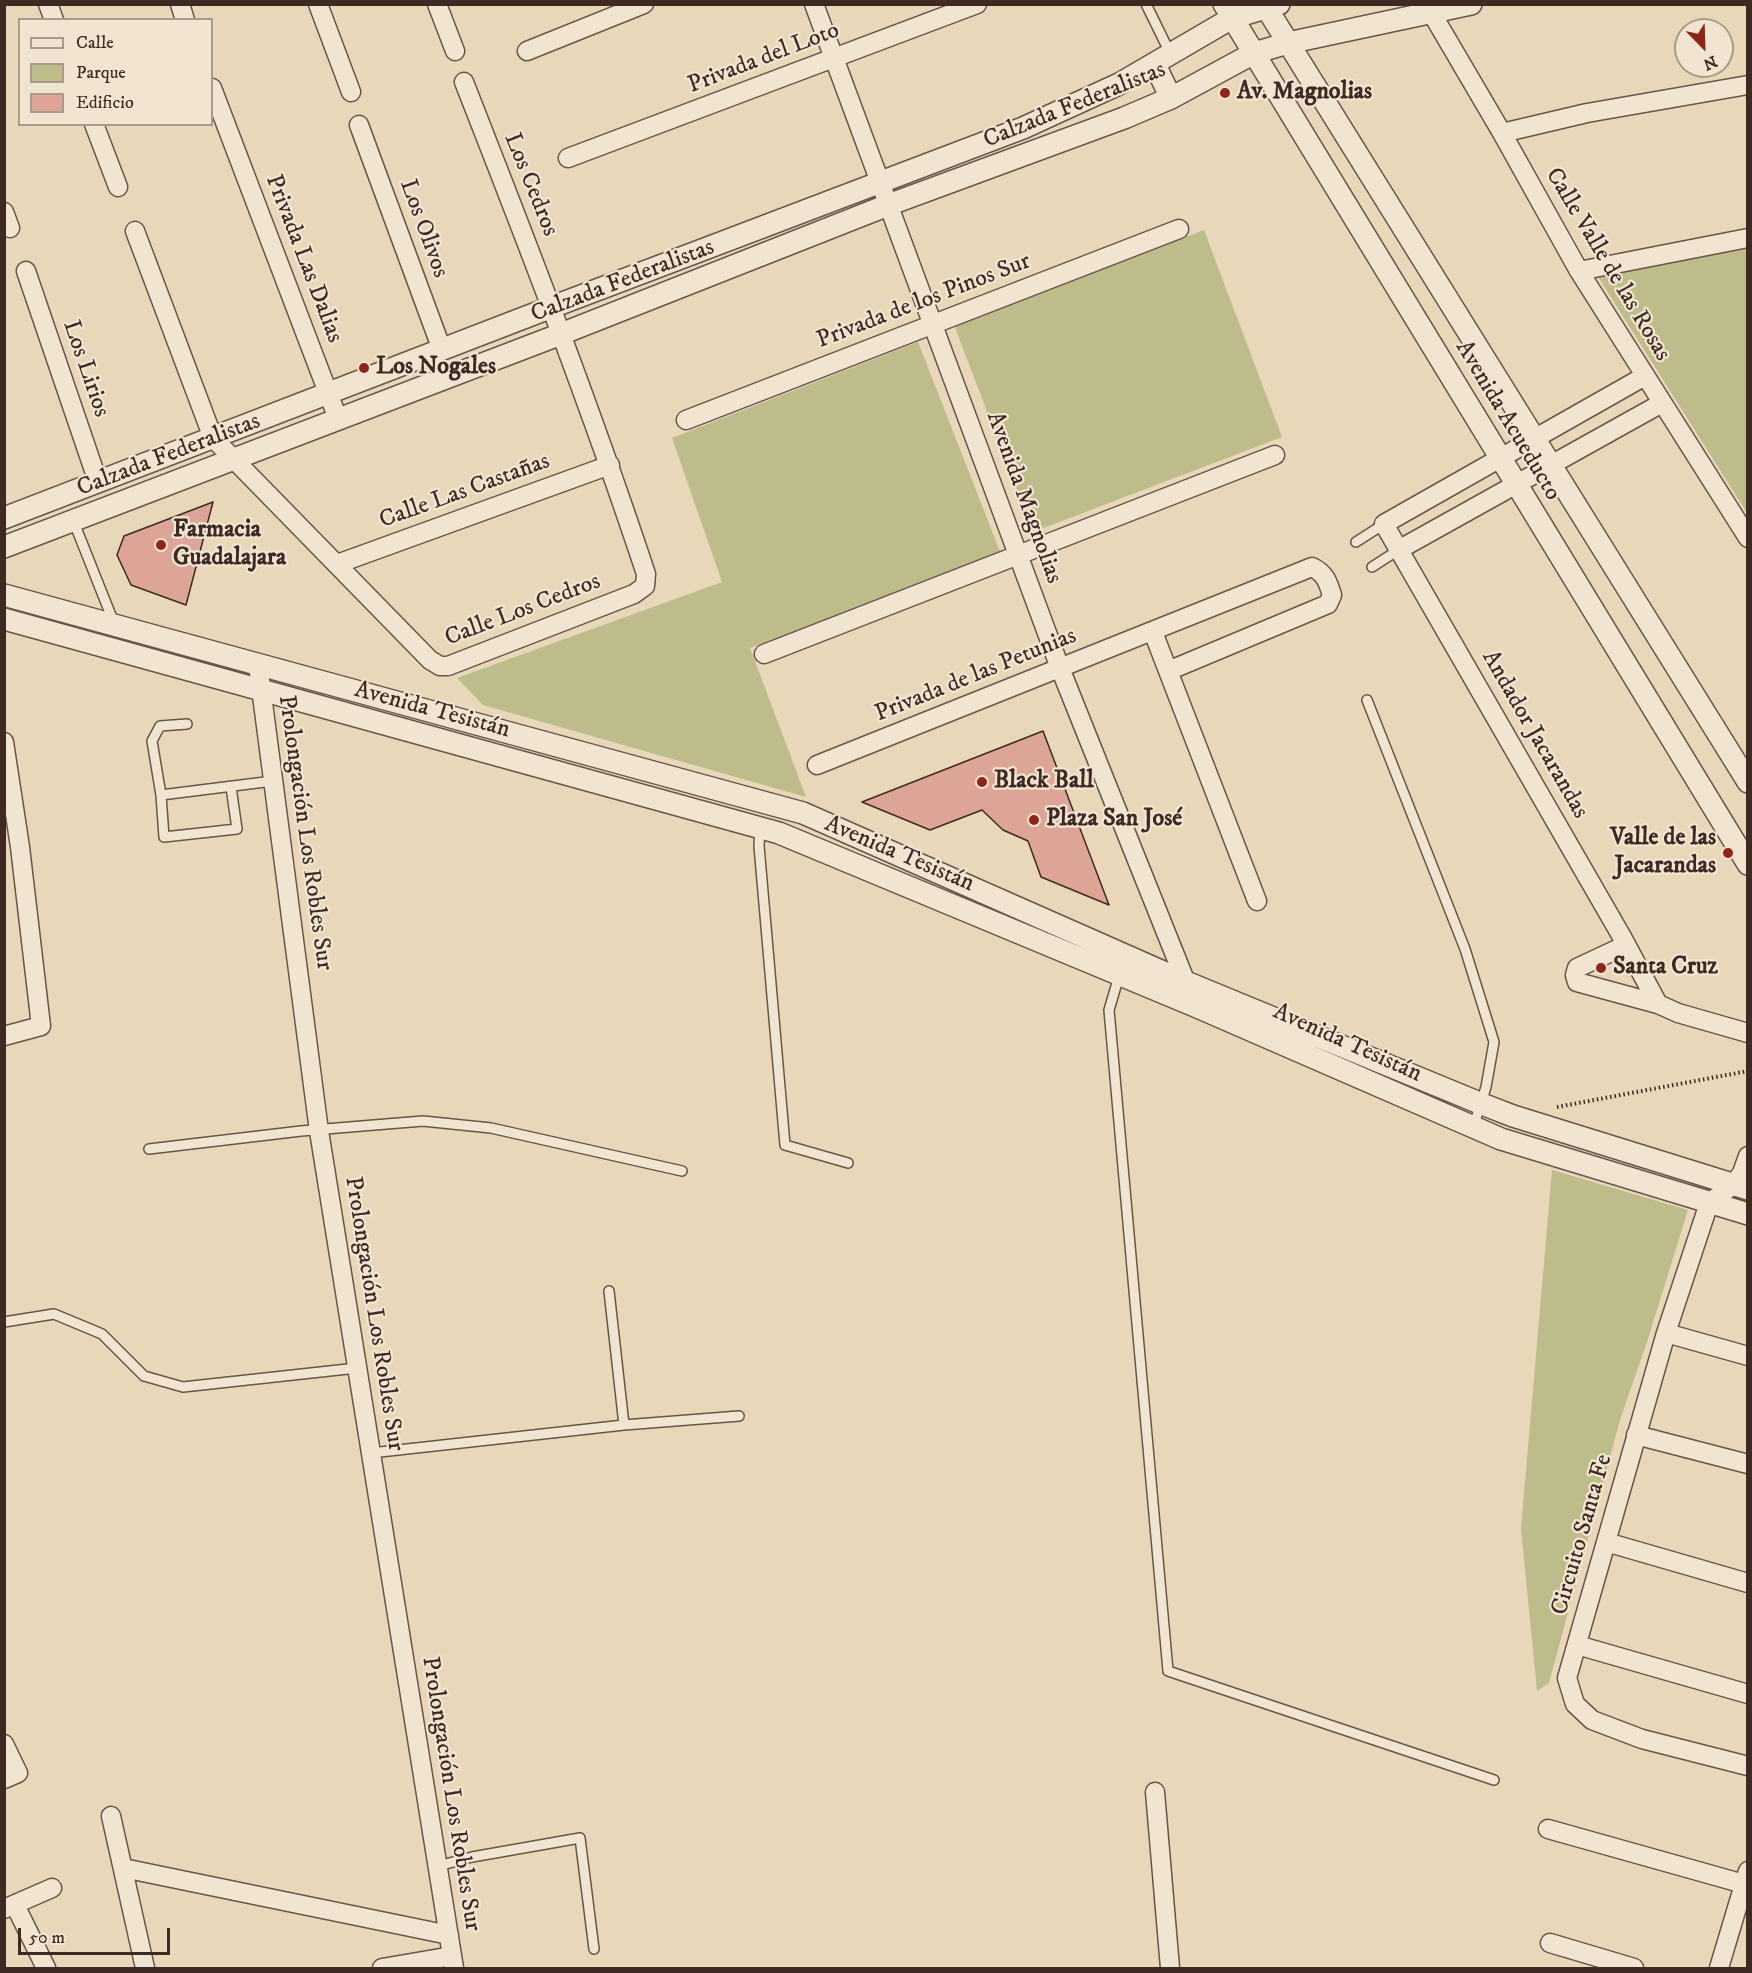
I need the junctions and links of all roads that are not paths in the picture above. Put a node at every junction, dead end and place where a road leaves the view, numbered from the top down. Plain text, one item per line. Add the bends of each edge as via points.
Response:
1 (318, 4) edge
2 (437, 4) edge
3 (644, 4) edge
4 (814, 4) edge
5 (977, 4) edge
6 (1146, 4) edge
7 (1471, 4) edge
8 (1270, 5) edge
9 (1228, 11) edge
10 (1431, 12) junction
11 (1288, 43) junction
12 (455, 51) dead end
13 (527, 51) dead end
14 (1254, 53) junction
15 (834, 57) junction
16 (1163, 60) junction
17 (464, 82) dead end
18 (1748, 85) edge
19 (213, 91) edge
20 (351, 92) dead end
21 (1171, 98) junction
22 (360, 125) dead end
23 (95, 126) edge
24 (1023, 128) junction
25 (1502, 133) junction
26 (1032, 152) junction
27 (568, 158) dead end
28 (880, 183) junction
29 (118, 187) dead end
30 (888, 206) junction
31 (1179, 229) dead end
32 (135, 231) dead end
33 (1748, 238) edge
34 (1579, 270) junction
35 (26, 271) dead end
36 (552, 307) junction
37 (932, 323) junction
38 (561, 334) junction
39 (442, 350) junction
40 (1645, 376) junction
41 (329, 393) junction
42 (1662, 403) junction
43 (338, 418) junction
44 (686, 420) dead end
45 (213, 438) junction
46 (1534, 441) junction
47 (1275, 455) dead end
48 (1499, 457) junction
49 (234, 459) junction
50 (610, 465) junction
51 (1550, 466) junction
52 (98, 482) junction
53 (1515, 484) junction
54 (4, 518) edge
55 (73, 520) junction
56 (1384, 524) junction
57 (1748, 538) edge
58 (1356, 542) dead end
59 (4, 547) edge
60 (1400, 549) junction
61 (1018, 554) junction
62 (337, 564) junction
63 (1372, 567) dead end
64 (4, 595) edge
65 (4, 619) edge
66 (115, 625) junction
67 (1153, 632) junction
68 (764, 654) dead end
69 (258, 665) junction
70 (1060, 668) junction
71 (1168, 671) junction
72 (260, 690) junction
73 (1367, 700) dead end
74 (187, 724) dead end
75 (4, 742) edge
76 (590, 754) junction
77 (6, 761) edge
78 (817, 765) dead end
79 (585, 780) junction
80 (273, 781) junction
81 (1748, 782) edge
82 (231, 787) junction
83 (161, 795) junction
84 (760, 828) junction
85 (12, 849) edge
86 (1748, 864) edge
87 (1257, 901) dead end
88 (1626, 945) junction
89 (1119, 976) junction
90 (1186, 982) junction
91 (1658, 1004) junction
92 (1195, 1006) junction
93 (1748, 1033) edge
94 (4, 1036) edge
95 (1482, 1104) junction
96 (1473, 1128) junction
97 (319, 1131) junction
98 (149, 1149) dead end
99 (1748, 1156) edge
100 (848, 1163) dead end
101 (682, 1171) dead end
102 (1740, 1187) edge
103 (1709, 1203) junction
104 (1748, 1214) edge
105 (609, 1292) dead end
106 (4, 1322) edge
107 (1666, 1333) junction
108 (1748, 1356) edge
109 (357, 1368) junction
110 (739, 1416) dead end
111 (624, 1425) junction
112 (1636, 1435) junction
113 (371, 1453) junction
114 (1748, 1464) edge
115 (1606, 1542) junction
116 (1748, 1583) edge
117 (1577, 1645) junction
118 (1748, 1694) edge
119 (4, 1744) edge
120 (1748, 1766) edge
121 (11, 1776) edge
122 (1494, 1780) dead end
123 (1155, 1792) dead end
124 (111, 1816) dead end
125 (1548, 1829) dead end
126 (438, 1866) junction
127 (123, 1868) junction
128 (1746, 1877) edge
129 (52, 1888) dead end
130 (10, 1907) edge
131 (449, 1935) junction
132 (1550, 1942) dead end
133 (594, 1949) dead end
134 (453, 1962) edge
135 (46, 1968) edge
136 (145, 1968) edge
137 (382, 1968) edge
138 (1170, 1968) edge
139 (1634, 1968) edge
140 (1719, 1968) edge

1 - 20 street
2 - 12 street
3 - 13 street
4 - 15 street, Avenida Magnolias
5 - 15 street, Privada del Loto
6 - 16 lane
7 - 10 street, Calzada Federalistas
8 - 9 street, Calzada Federalistas
8 - 11 street, Avenida Acueducto
9 - 14 street, Avenida Acueducto
9 - 16 street, Calzada Federalistas
10 - 11 street, Calzada Federalistas
10 - 25 street, Calle Valle de las Rosas
11 - 14 street, Calzada Federalistas
11 - 46 street, Avenida Acueducto
14 - 21 street, Calzada Federalistas
14 - 48 street, Avenida Acueducto
15 - 27 street, Privada del Loto
15 - 28 street, Avenida Magnolias
16 - 21 street
16 - 24 street, Calzada Federalistas
17 - 36 street, Los Cedros
18 - 25 street via 1587,113
19 - 41 street, Privada Las Dalias
21 - 26 street, Calzada Federalistas
22 - 39 street, Los Olivos
23 - 29 street
24 - 26 street
24 - 28 street, Calzada Federalistas
25 - 34 street, Calle Valle de las Rosas
26 - 30 street, Calzada Federalistas
28 - 30 street, Avenida Magnolias
28 - 36 street, Calzada Federalistas
30 - 37 street, Avenida Magnolias
30 - 38 street, Calzada Federalistas
31 - 37 street, Privada de los Pinos Sur
32 - 45 street
33 - 34 street
34 - 40 street, Calle Valle de las Rosas
35 - 52 street, Los Lirios
36 - 38 street, Los Cedros
36 - 39 street, Calzada Federalistas
37 - 44 street, Privada de los Pinos Sur
37 - 61 street, Avenida Magnolias
38 - 43 street, Calzada Federalistas
38 - 50 street, Calle Los Cedros
39 - 41 street, Calzada Federalistas
40 - 42 street, Calle Valle de las Rosas
40 - 46 street
41 - 43 street, Privada Las Dalias
41 - 45 street, Calzada Federalistas
42 - 51 street
42 - 57 street, Calle Valle de las Rosas
43 - 49 street, Calzada Federalistas
45 - 49 street, Calle Los Cedros
45 - 52 street, Calzada Federalistas
46 - 48 street
46 - 51 street, Avenida Acueducto
47 - 61 street
48 - 53 street, Avenida Acueducto
48 - 56 street
49 - 55 street, Calzada Federalistas
49 - 62 street, Calle Los Cedros
50 - 62 street, Calle Las Castañas
50 - 62 street, Calle Los Cedros via 646,574 645,586 634,594 448,666 430,660
51 - 53 street
51 - 81 street, Avenida Acueducto
52 - 54 street, Calzada Federalistas
53 - 60 street
53 - 86 street, Avenida Acueducto
55 - 59 street, Calzada Federalistas
55 - 66 lane
56 - 58 lane
56 - 60 street, Andador Jacarandas
60 - 63 lane
60 - 88 street, Andador Jacarandas
61 - 68 street
61 - 70 street, Avenida Magnolias
64 - 66 street, Avenida Tesistán
65 - 72 street, Avenida Tesistán
66 - 69 street, Avenida Tesistán
67 - 70 street, Privada de las Petunias
67 - 71 street
67 - 71 street, Privada de las Petunias via 1312,567 1328,581 1332,595 1328,604
69 - 72 street, Prolongación Los Robles Sur
69 - 76 street, Avenida Tesistán
70 - 78 street, Privada de las Petunias
70 - 90 street, Avenida Magnolias
71 - 87 street
72 - 79 street, Avenida Tesistán
72 - 80 street, Prolongación Los Robles Sur
73 - 95 lane via 1465,949 1494,1042
74 - 83 lane via 160,726 152,741
75 - 77 street
76 - 79 street
76 - 90 street, Avenida Tesistán via 803,813
77 - 85 street
79 - 84 street, Avenida Tesistán
80 - 82 lane
80 - 97 street, Prolongación Los Robles Sur
82 - 83 lane
82 - 83 lane via 237,829 164,837
84 - 89 street, Avenida Tesistán
84 - 100 lane via 785,1145
85 - 94 street via 41,1026
88 - 91 street, Andador Jacarandas
88 - 91 street via 1577,968 1577,982
89 - 92 street, Avenida Tesistán
89 - 122 lane via 1109,1010 1168,1671
90 - 92 street, Avenida Magnolias
90 - 95 street, Avenida Tesistán
91 - 93 street
92 - 96 street, Avenida Tesistán
95 - 96 lane
95 - 102 street, Avenida Tesistán
96 - 103 street, Avenida Tesistán via 1526,1148
97 - 98 lane
97 - 101 lane via 423,1120 491,1128
97 - 109 street, Prolongación Los Robles Sur
99 - 102 street
102 - 103 street
103 - 104 street, Avenida Tesistán
103 - 107 street, Circuito Santa Fe
105 - 111 lane
106 - 109 lane via 54,1314 102,1334 144,1376 183,1387
107 - 108 street
107 - 112 street, Circuito Santa Fe
109 - 113 street, Prolongación Los Robles Sur
110 - 111 lane
111 - 113 lane
112 - 114 street
112 - 115 street, Circuito Santa Fe
113 - 126 street, Prolongación Los Robles Sur
115 - 116 street
115 - 117 street, Circuito Santa Fe
117 - 118 street
117 - 120 street, Circuito Santa Fe via 1567,1678 1575,1704 1592,1720 1642,1739
119 - 121 street
123 - 138 street
124 - 127 street
125 - 128 street
126 - 131 street, Prolongación Los Robles Sur
126 - 133 lane via 580,1838
127 - 131 street
127 - 136 street
128 - 140 street
129 - 130 street
130 - 135 street
131 - 134 street, Prolongación Los Robles Sur
132 - 139 street
134 - 137 street

